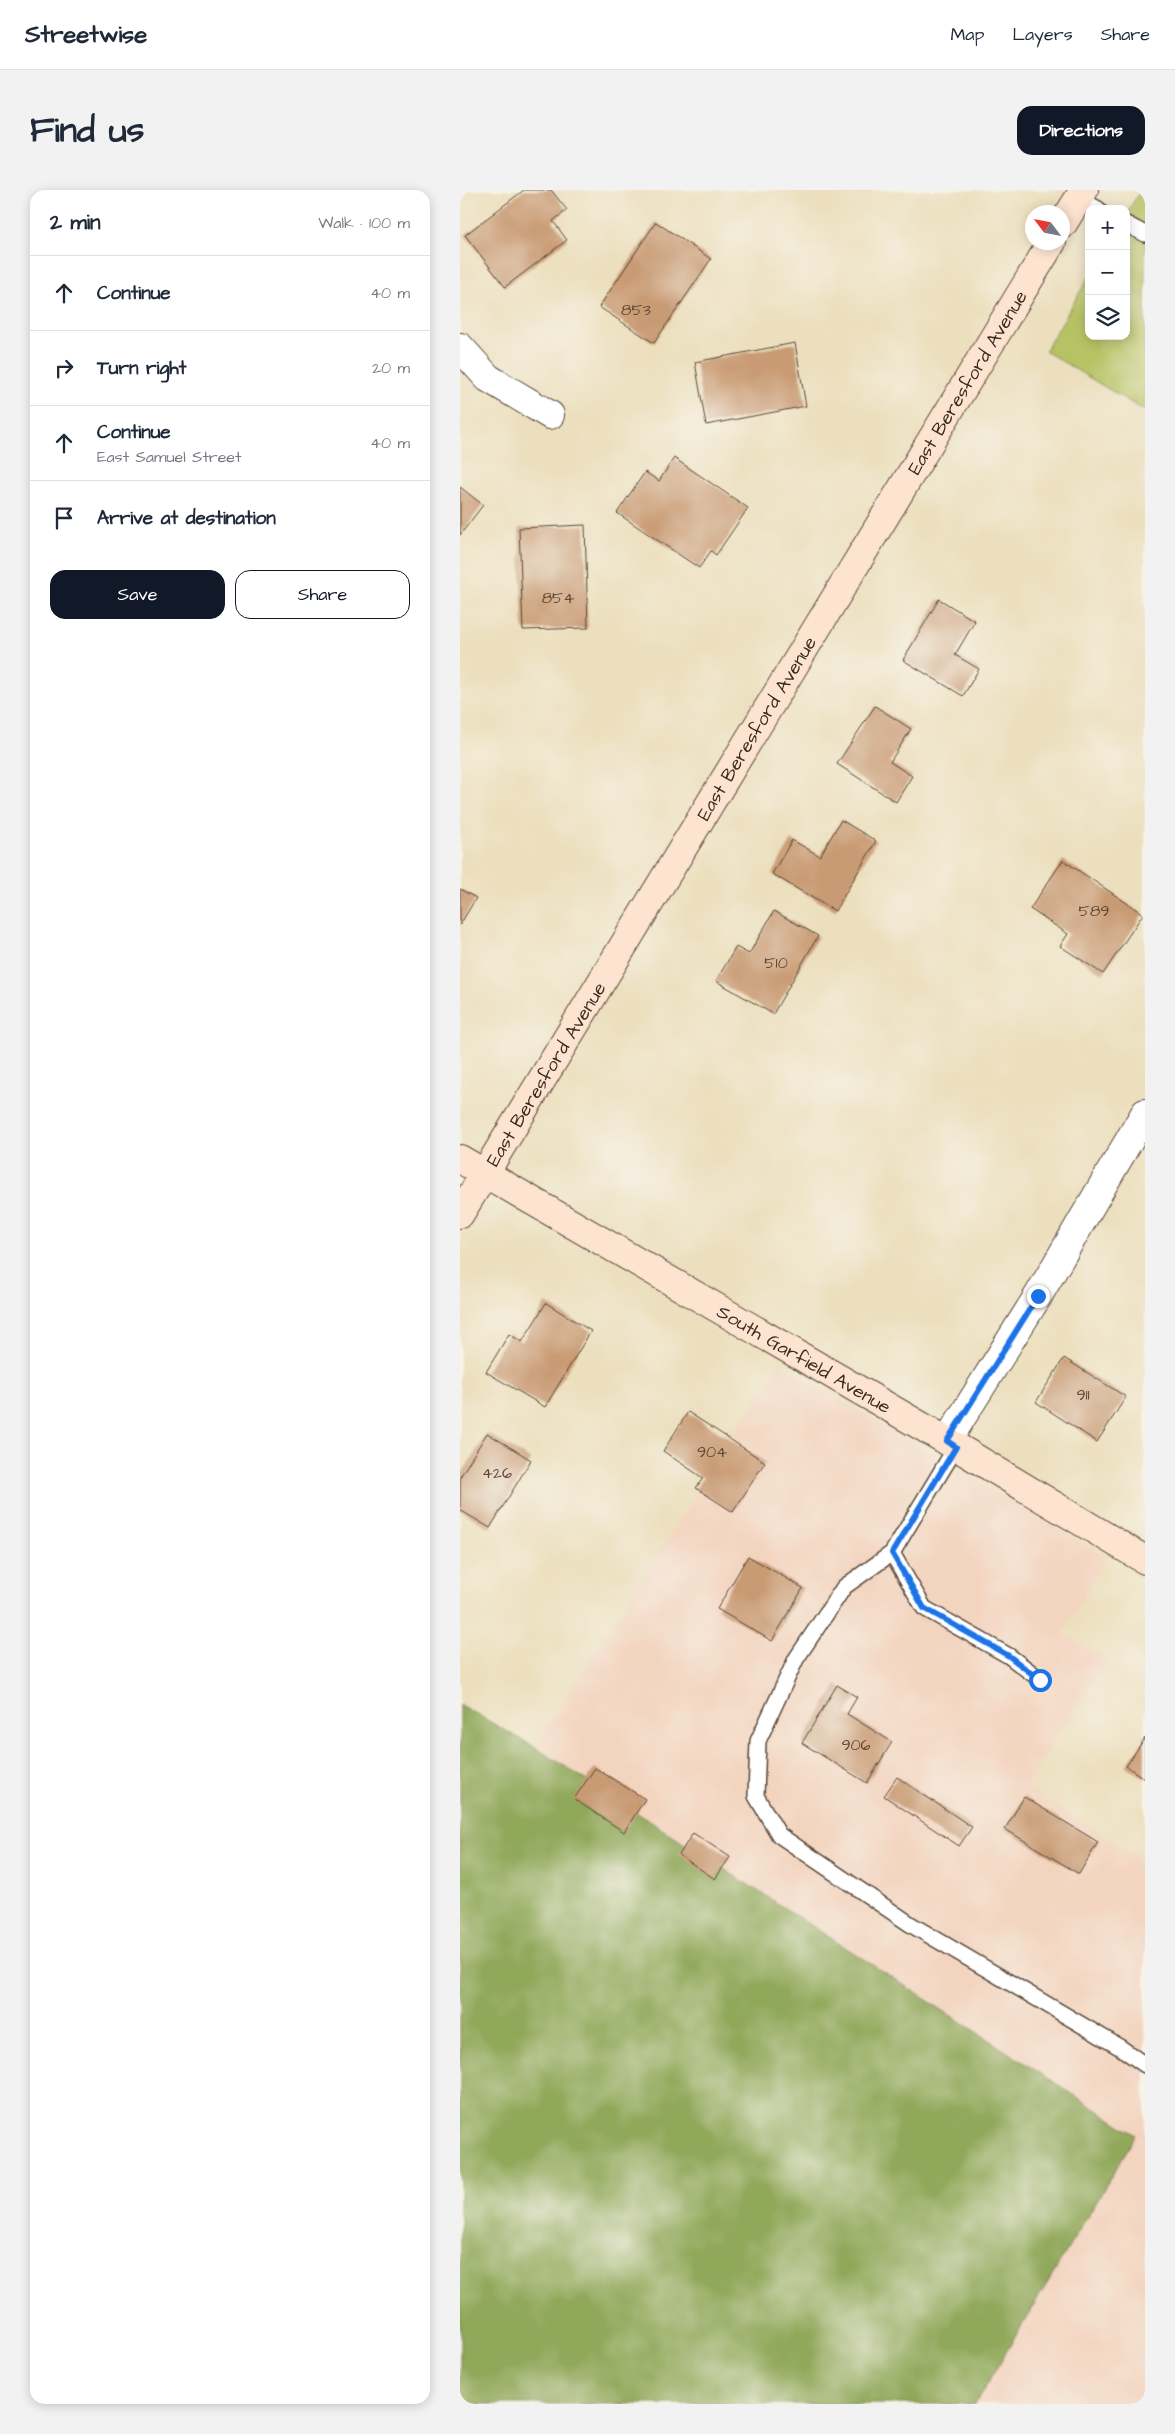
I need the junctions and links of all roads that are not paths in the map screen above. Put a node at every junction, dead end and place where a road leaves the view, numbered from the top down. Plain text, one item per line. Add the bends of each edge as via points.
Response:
1 (1087, 199) edge
2 (1070, 217) edge
3 (1130, 226) edge
4 (1145, 234) edge
5 (1047, 250) edge
6 (460, 347) edge
7 (550, 415) dead end
8 (1145, 1113) edge
9 (460, 1159) edge
10 (485, 1174) junction
11 (460, 1214) edge
12 (952, 1444) junction
13 (892, 1553) junction
14 (1145, 1560) edge
15 (1040, 1680) dead end
16 (1145, 2065) edge

1 - 2 street
3 - 4 lane
5 - 10 street, East Beresford Avenue
6 - 7 street via 488,378
8 - 12 street
9 - 10 street, South Garfield Avenue
10 - 11 street, East Beresford Avenue
10 - 12 street, South Garfield Avenue
12 - 13 lane
12 - 14 street, South Garfield Avenue
13 - 15 lane via 924,1608 1009,1656
13 - 16 lane via 844,1587 796,1659 758,1741 756,1796 779,1835 910,1924

